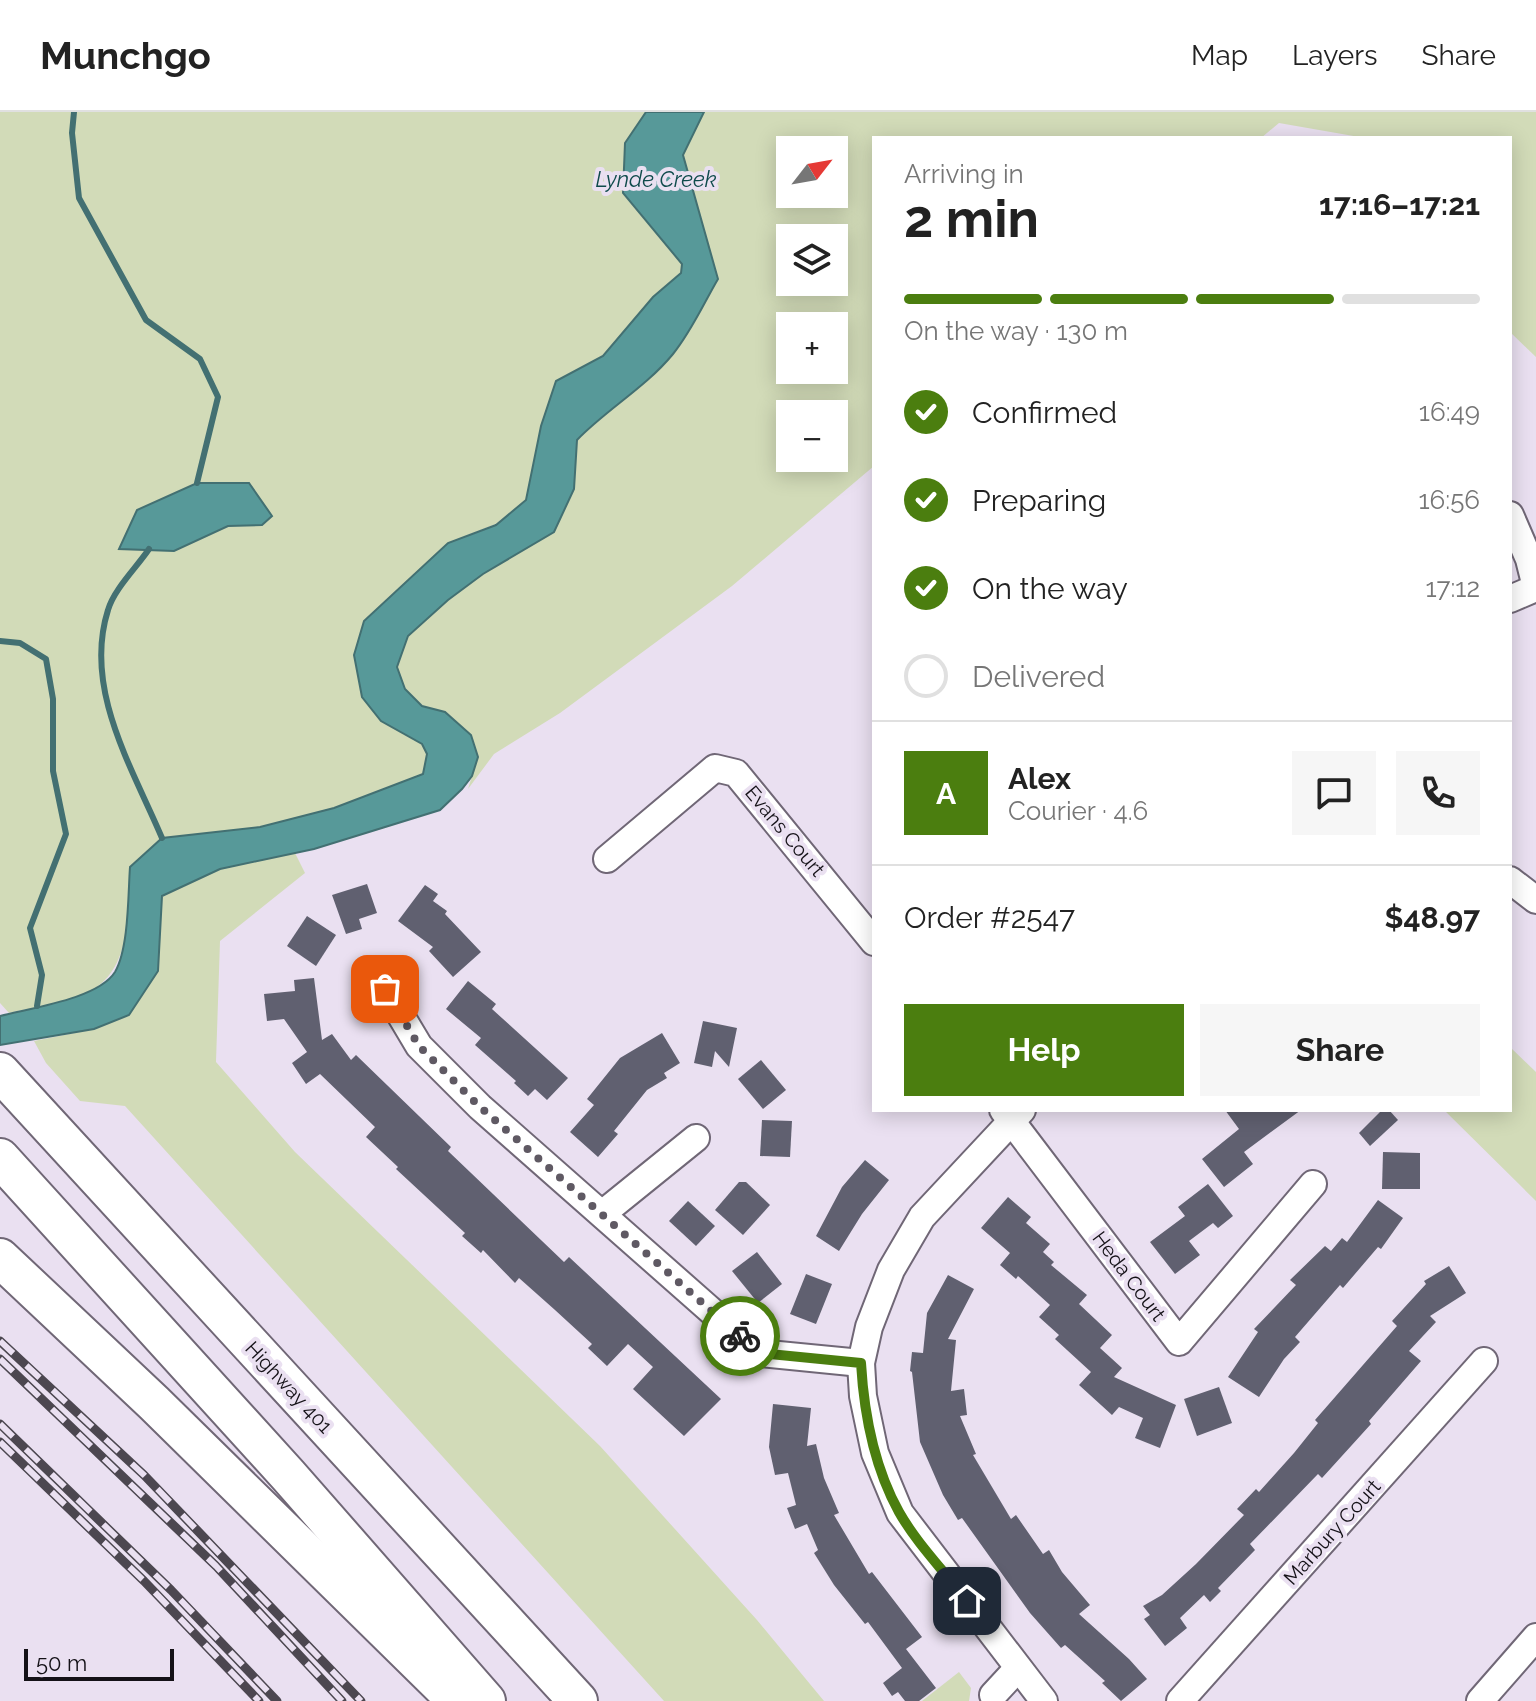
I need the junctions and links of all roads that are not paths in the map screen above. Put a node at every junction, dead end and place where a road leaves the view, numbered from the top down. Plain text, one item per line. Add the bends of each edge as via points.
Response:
1 (1512, 520) edge
2 (1536, 587) edge
3 (1512, 598) edge
4 (607, 859) dead end
5 (1512, 882) edge
6 (1536, 900) edge
7 (872, 940) edge
8 (385, 989) dead end
9 (0, 1072) edge
10 (1012, 1114) edge
11 (696, 1138) dead end
12 (0, 1158) edge
13 (1313, 1184) dead end
14 (602, 1214) junction
15 (0, 1258) edge
16 (1484, 1361) dead end
17 (861, 1363) junction
18 (1536, 1637) edge
19 (1018, 1668) junction
20 (993, 1695) dead end
21 (457, 1701) edge
22 (486, 1701) edge
23 (578, 1701) edge
24 (1044, 1701) edge
25 (1180, 1701) edge
26 (1480, 1701) edge

1 - 2 street
2 - 3 street
4 - 7 street, Evans Court via 715,768 736,773
5 - 6 street
8 - 14 street via 419,1046
9 - 23 highway, Highway 401
10 - 13 street, Heda Court via 1179,1342
10 - 17 street via 922,1217 891,1270
11 - 14 street
12 - 22 highway
14 - 17 street via 759,1353
15 - 21 highway
16 - 25 street, Marbury Court
17 - 19 street via 875,1453 900,1513
18 - 26 street
19 - 20 street
19 - 24 street

